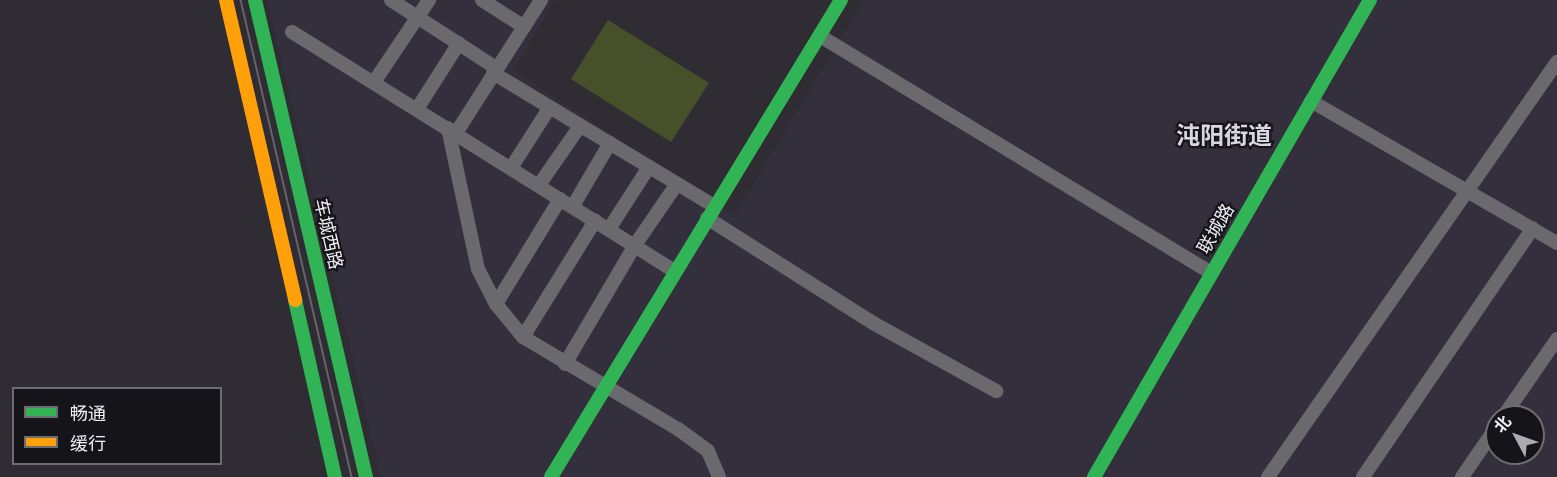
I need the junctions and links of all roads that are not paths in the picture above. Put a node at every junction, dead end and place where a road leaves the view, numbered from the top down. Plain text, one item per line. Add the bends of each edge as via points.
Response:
1 (226, 0) edge
2 (255, 0) edge
3 (391, 0) edge
4 (429, 0) edge
5 (482, 0) edge
6 (541, 0) edge
7 (841, 0) edge
8 (1352, 0) edge
9 (1367, 4) edge
10 (418, 17) junction
11 (524, 27) junction
12 (292, 32) dead end
13 (820, 36) junction
14 (459, 43) junction
15 (1557, 62) edge
16 (495, 70) junction
17 (374, 82) junction
18 (1311, 101) junction
19 (550, 107) junction
20 (417, 109) junction
21 (580, 126) junction
22 (452, 130) junction
23 (610, 143) junction
24 (649, 167) junction
25 (511, 168) junction
26 (676, 184) junction
27 (539, 185) junction
28 (1468, 190) junction
29 (560, 199) junction
30 (573, 206) junction
31 (710, 212) junction
32 (595, 221) junction
33 (1533, 228) junction
34 (609, 230) junction
35 (1557, 243) edge
36 (634, 245) junction
37 (675, 271) junction
38 (1212, 273) junction
39 (496, 304) junction
40 (523, 337) junction
41 (1557, 339) edge
42 (565, 364) junction
43 (604, 387) junction
44 (996, 391) dead end
45 (1511, 405) edge
46 (1485, 443) edge
47 (335, 477) edge
48 (366, 477) edge
49 (551, 477) edge
50 (719, 477) edge
51 (1094, 477) edge
52 (1268, 477) edge
53 (1363, 477) edge
54 (1462, 477) edge

1 - 47 street
2 - 48 street, 车城西路
3 - 10 street
4 - 10 street
5 - 11 street
6 - 11 street
7 - 13 street
8 - 9 street
9 - 18 street, 联城路
10 - 14 street
10 - 17 street
11 - 16 street
12 - 17 street
13 - 31 street
13 - 38 street
14 - 16 street
14 - 20 street
15 - 28 street
16 - 19 street
16 - 22 street
17 - 20 street
18 - 28 street
18 - 38 street, 联城路
19 - 21 street
19 - 25 street
20 - 22 street
21 - 23 street
21 - 27 street
22 - 25 street
22 - 39 street via 478,269
23 - 24 street
23 - 30 street
24 - 26 street
24 - 34 street
25 - 27 street
26 - 31 street
26 - 36 street
27 - 29 street
28 - 33 street
28 - 52 street
29 - 30 street
29 - 39 street
30 - 32 street
31 - 37 street
31 - 44 street via 873,323
32 - 34 street
32 - 40 street
33 - 35 street
33 - 53 street
34 - 36 street
36 - 37 street
36 - 42 street
37 - 43 street
38 - 51 street, 联城路
39 - 40 street
40 - 42 street
41 - 45 street
42 - 43 street
43 - 49 street
43 - 50 street via 678,429 708,452
46 - 54 street

